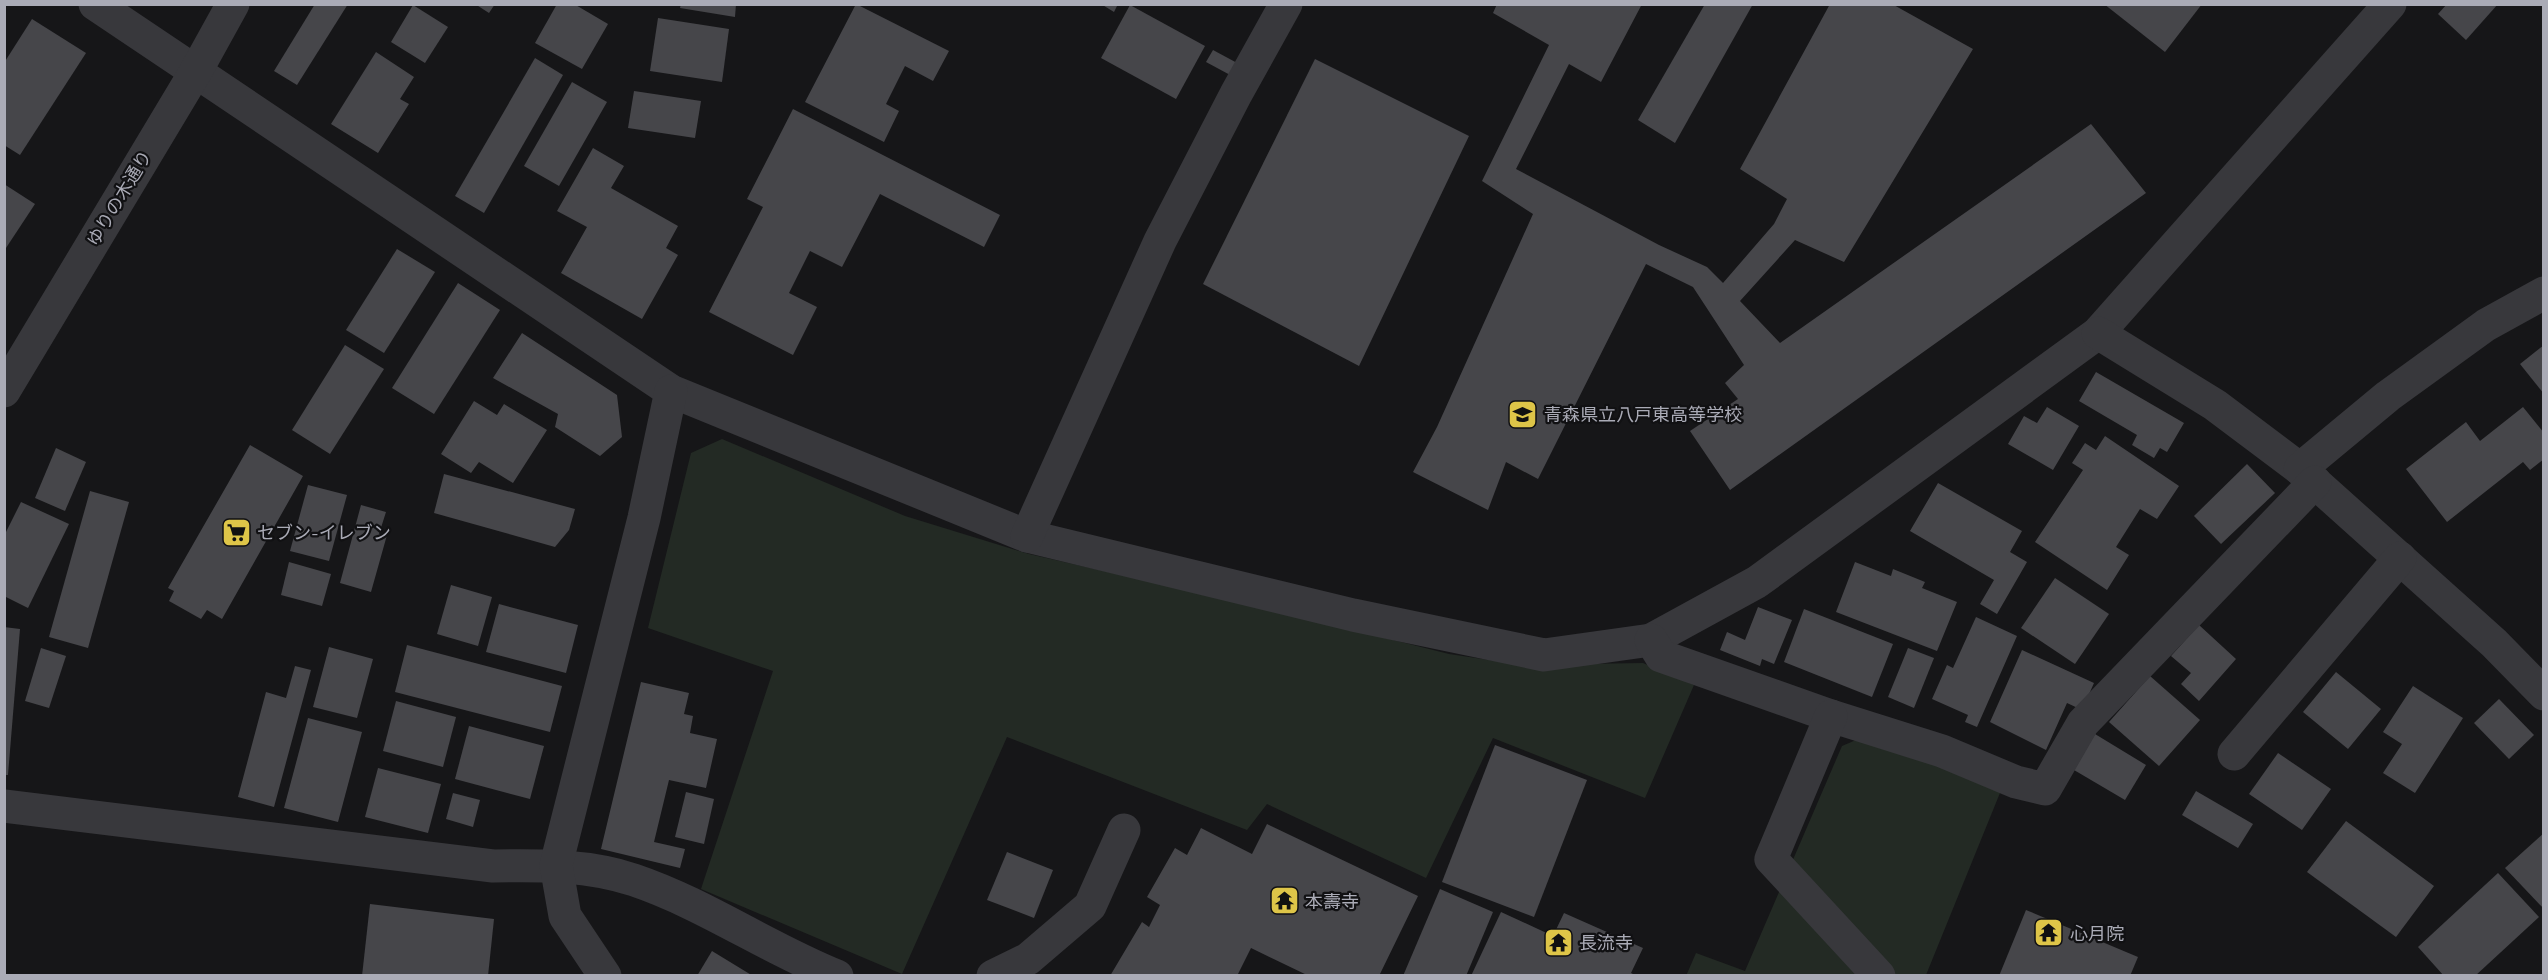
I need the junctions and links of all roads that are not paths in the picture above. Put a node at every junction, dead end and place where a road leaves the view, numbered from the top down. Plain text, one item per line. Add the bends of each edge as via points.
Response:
1 (94, 4) edge
2 (232, 4) edge
3 (1286, 4) edge
4 (2390, 4) edge
5 (196, 71) junction
6 (2544, 293) edge
7 (2098, 333) junction
8 (4, 391) edge
9 (671, 391) junction
10 (2308, 476) junction
11 (1027, 536) junction
12 (2400, 558) junction
13 (1651, 640) junction
14 (2544, 694) edge
15 (1831, 716) junction
16 (2234, 754) dead end
17 (4, 806) edge
18 (1124, 830) dead end
19 (556, 865) junction
20 (605, 975) edge
21 (837, 975) edge
22 (993, 975) edge
23 (1879, 975) edge

1 - 5 street
2 - 5 street, ゆりの木通り
3 - 11 street via 1160,242
4 - 7 street
5 - 8 street, ゆりの木通り
5 - 9 street
6 - 10 street via 2477,332 2388,396
7 - 10 street via 2215,405
7 - 13 street via 1757,582
9 - 11 street
9 - 19 street via 644,518
10 - 12 street
10 - 15 street via 2083,723 2045,789
11 - 13 street via 1353,615 1544,655
12 - 14 street
12 - 16 street
13 - 15 street via 1661,656
15 - 23 street via 1771,859
17 - 19 street via 493,866
18 - 22 street via 1090,906 1028,959
19 - 20 street via 565,916
19 - 21 street via 633,879

